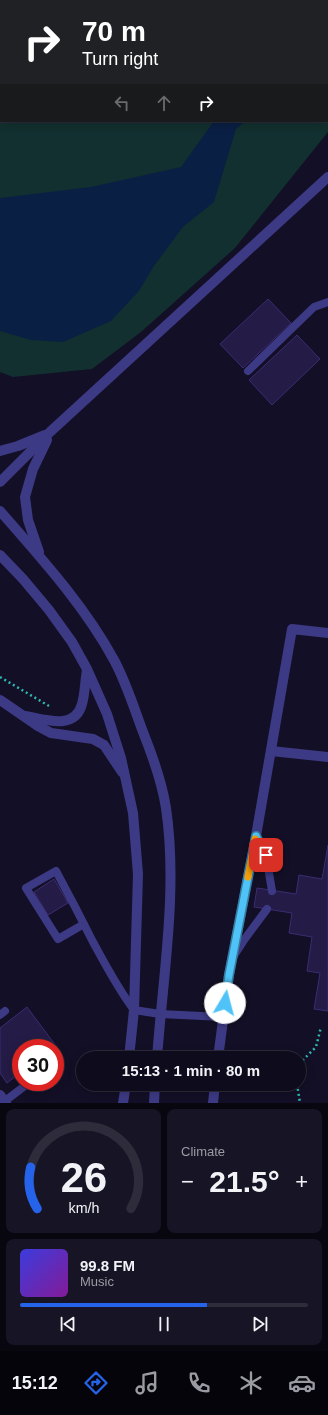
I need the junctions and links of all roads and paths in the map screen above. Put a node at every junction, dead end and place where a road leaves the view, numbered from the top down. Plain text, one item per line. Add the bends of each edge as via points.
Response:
1 (328, 177) edge
2 (328, 302) edge
3 (248, 371) dead end
4 (50, 432) junction
5 (0, 451) edge
6 (0, 482) edge
7 (0, 511) edge
8 (0, 556) edge
9 (41, 558) junction
10 (328, 633) edge
11 (87, 669) junction
12 (0, 677) edge
13 (0, 700) edge
14 (50, 706) dead end
15 (24, 716) junction
16 (271, 751) junction
17 (328, 757) edge
18 (126, 778) junction
19 (256, 836) junction
20 (272, 891) dead end
21 (267, 909) dead end
22 (84, 924) junction
23 (232, 958) junction
24 (134, 1010) junction
25 (160, 1014) junction
26 (223, 1017) junction
27 (321, 1027) dead end
28 (130, 1051) edge
29 (157, 1051) edge
30 (219, 1051) edge
31 (306, 1057) edge
32 (17, 1091) edge
33 (125, 1091) edge
34 (155, 1091) edge
35 (214, 1091) edge
36 (298, 1091) edge
37 (4, 1100) edge
38 (124, 1103) edge
39 (154, 1103) edge
40 (213, 1103) edge
41 (300, 1103) edge

1 - 4 street
2 - 3 lane via 314,307
4 - 5 street
4 - 6 street
4 - 9 street via 33,469 25,497 28,520
7 - 9 street
8 - 11 street via 49,610 72,642
9 - 25 street via 92,624 114,660 133,703 159,776 166,807 170,851 170,910
10 - 16 street via 292,629
11 - 15 street via 82,705 75,716 65,722 57,722
11 - 18 street via 108,714
12 - 14 path
13 - 15 street
15 - 18 street via 51,733 93,739 104,745
16 - 17 street
16 - 19 street
18 - 24 street via 133,813 138,874
19 - 20 lane via 266,855
19 - 23 street
21 - 23 lane
22 - 22 lane via 56,871 26,888 58,940
22 - 24 lane via 121,993
23 - 26 street
24 - 25 lane
24 - 28 street
25 - 26 lane
25 - 29 street
26 - 30 street
27 - 31 path via 316,1047
32 - 37 lane
33 - 38 street
34 - 39 street
35 - 40 street
36 - 41 path

